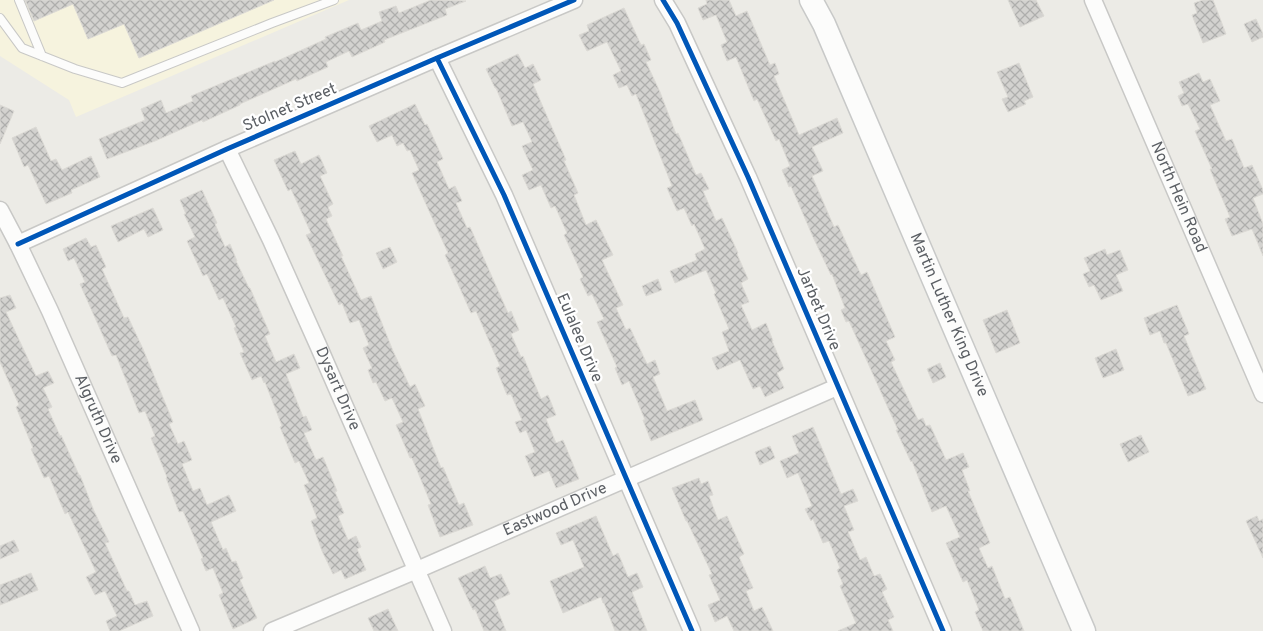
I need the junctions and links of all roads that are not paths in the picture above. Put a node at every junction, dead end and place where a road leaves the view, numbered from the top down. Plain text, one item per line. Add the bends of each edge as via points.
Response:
1 (19, 0) edge
2 (334, 0) edge
3 (574, 0) edge
4 (663, 0) edge
5 (811, 0) edge
6 (1093, 0) edge
7 (1, 21) edge
8 (42, 56) junction
9 (438, 58) junction
10 (226, 149) junction
11 (0, 210) edge
12 (18, 244) junction
13 (837, 387) junction
14 (1263, 394) edge
15 (627, 478) junction
16 (417, 570) junction
17 (192, 631) edge
18 (272, 631) edge
19 (443, 631) edge
20 (692, 631) edge
21 (943, 631) edge
22 (1084, 631) edge

1 - 8 lane
2 - 8 lane via 122,83
3 - 9 street, Stolnet Street
4 - 13 street, Jarbet Drive via 677,23 748,177
5 - 22 main road, Martin Luther King Drive via 832,42
6 - 14 street, North Hein Road
7 - 8 lane via 22,48
9 - 10 street, Stolnet Street
9 - 15 street, Eulalee Drive via 504,195
10 - 12 street, Stolnet Street
10 - 16 street, Dysart Drive via 275,249
11 - 12 street, Algruth Drive
12 - 17 street, Algruth Drive
13 - 15 street, Eastwood Drive
13 - 21 street, Jarbet Drive
15 - 16 street, Eastwood Drive
15 - 20 street, Eulalee Drive
16 - 18 street, Eastwood Drive
16 - 19 street, Dysart Drive

